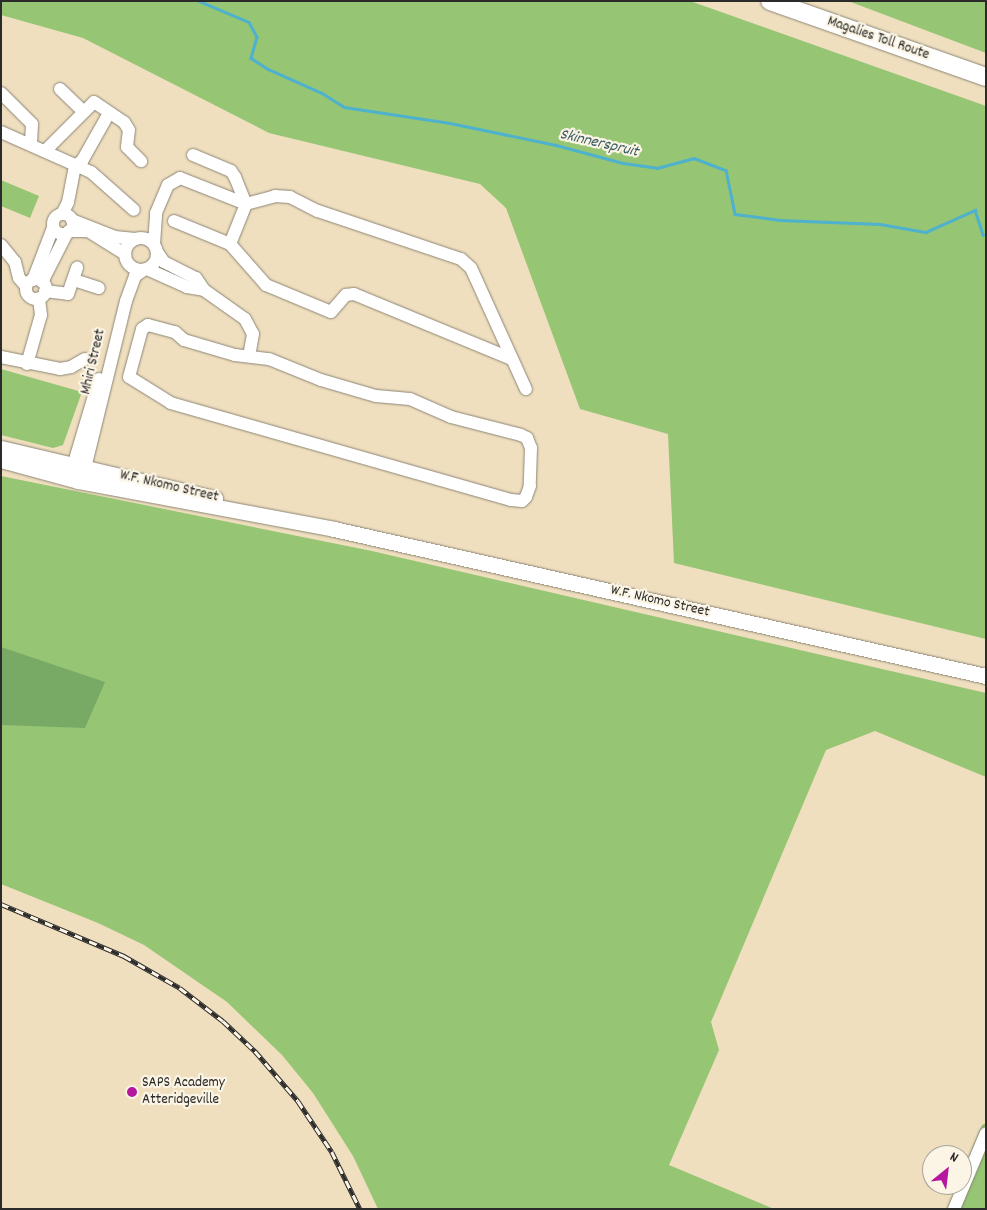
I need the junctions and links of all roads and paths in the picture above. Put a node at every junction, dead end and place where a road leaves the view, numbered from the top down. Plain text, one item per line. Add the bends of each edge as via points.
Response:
1 (770, 1) edge
2 (797, 1) edge
3 (986, 67) edge
4 (986, 77) edge
5 (60, 89) dead end
6 (1, 93) edge
7 (84, 112) junction
8 (109, 113) junction
9 (1, 132) edge
10 (31, 144) junction
11 (45, 151) junction
12 (193, 155) dead end
13 (141, 162) dead end
14 (80, 165) junction
15 (246, 204) junction
16 (134, 210) dead end
17 (156, 213) junction
18 (174, 221) dead end
19 (68, 223) junction
20 (137, 238) junction
21 (230, 244) junction
22 (1, 245) edge
23 (155, 248) junction
24 (49, 254) junction
25 (125, 254) junction
26 (140, 268) junction
27 (174, 281) junction
28 (132, 284) junction
29 (37, 287) junction
30 (100, 288) dead end
31 (204, 290) junction
32 (248, 356) junction
33 (1, 357) edge
34 (85, 359) dead end
35 (512, 359) junction
36 (27, 364) junction
37 (526, 389) dead end
38 (1, 448) edge
39 (1, 460) edge
40 (77, 473) junction
41 (986, 676) edge
42 (986, 1133) edge
43 (954, 1209) edge

1 - 4 highway, Magalies Toll Route
2 - 3 highway, Magalies Toll Route
5 - 7 street
6 - 10 street via 32,124
7 - 8 street via 94,102
7 - 11 street
8 - 13 street via 127,126 127,147
8 - 14 street
9 - 10 street
10 - 11 street
11 - 14 street
12 - 15 street via 231,171
14 - 16 street
14 - 19 street
15 - 17 street via 180,178 168,184
15 - 21 street
15 - 35 street via 275,196 290,197 318,211 461,259 472,268
17 - 20 street
17 - 23 street
18 - 21 street
19 - 20 street via 115,237
19 - 24 street
19 - 24 street via 54,218
19 - 25 street via 88,231
20 - 23 street
20 - 25 street via 127,245
21 - 35 street via 266,285 274,289 331,312 346,295 354,294
22 - 29 street via 15,262 19,278
23 - 26 street via 154,264
23 - 31 street via 164,262 196,278
24 - 29 street
25 - 26 street
26 - 27 street
26 - 28 street, Mhiri Street
26 - 40 street, Mhiri Street
27 - 28 street via 154,277
27 - 31 street
28 - 40 street, Mhiri Street
29 - 30 street via 68,294 76,274
29 - 36 street via 41,315
31 - 32 street via 250,326 253,334
32 - 32 street via 276,361 365,394 410,400 451,417 527,438 531,448 530,486 526,497 522,501 511,500 178,406 132,382 129,377 142,329 148,325 175,332 184,340
33 - 36 street
34 - 36 street via 71,368 60,369
35 - 37 street
38 - 40 main road, W.F. Nkomo Street
39 - 40 main road, W.F. Nkomo Street
40 - 41 main road, W.F. Nkomo Street
42 - 43 street

